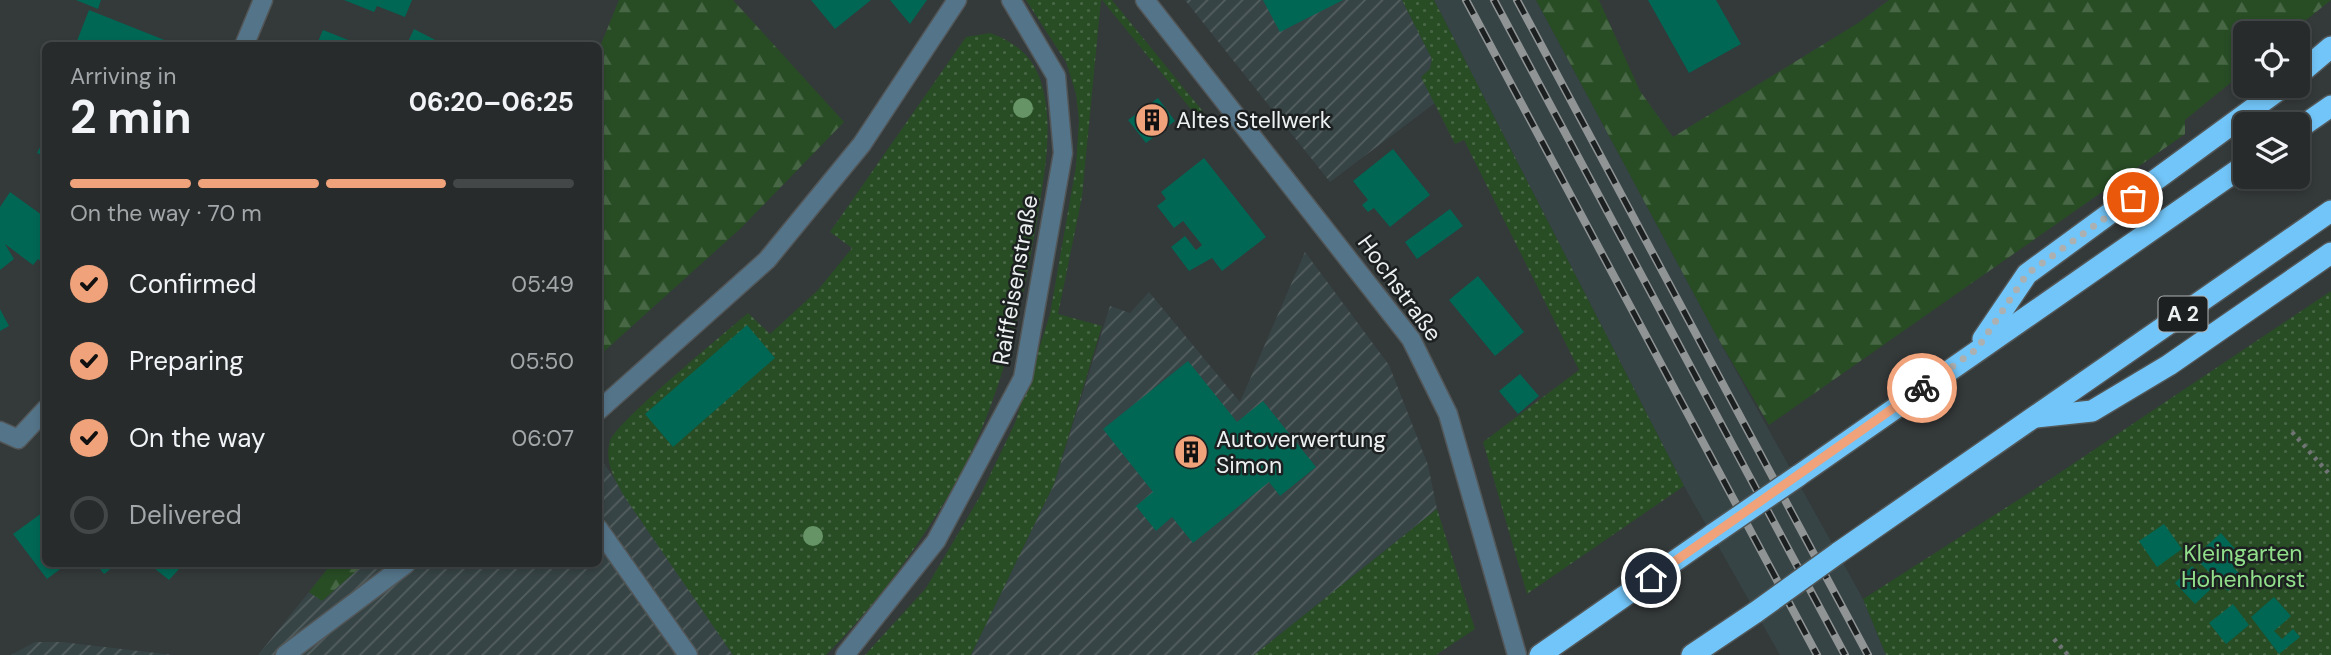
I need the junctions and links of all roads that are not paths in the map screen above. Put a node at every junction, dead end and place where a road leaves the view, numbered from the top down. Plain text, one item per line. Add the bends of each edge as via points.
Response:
1 (263, 0) edge
2 (957, 0) edge
3 (1011, 0) edge
4 (1145, 0) edge
5 (246, 42) edge
6 (2331, 47) edge
7 (2310, 65) edge
8 (2268, 98) edge
9 (2331, 106) edge
10 (2310, 121) edge
11 (2233, 173) edge
12 (2331, 211) edge
13 (2331, 253) edge
14 (1977, 349) junction
15 (602, 407) edge
16 (42, 414) edge
17 (2034, 417) junction
18 (0, 431) edge
19 (602, 534) edge
20 (402, 567) edge
21 (1545, 651) edge
22 (285, 655) edge
23 (688, 655) edge
24 (845, 655) edge
25 (1517, 655) edge
26 (1692, 655) edge

1 - 5 street
2 - 15 street via 862,145 767,260
3 - 24 street, Raiffeisenstraße via 1056,76 1063,153 1023,378 936,541
4 - 25 street, Hochstraße via 1411,338 1448,414
6 - 7 highway
8 - 14 highway via 2027,274
9 - 10 highway
11 - 14 highway
12 - 17 highway, A 2
13 - 17 highway via 2168,365 2092,411
14 - 21 highway, bridge
16 - 18 street via 18,439
17 - 26 highway, A 2, bridge
19 - 23 street
20 - 22 street

